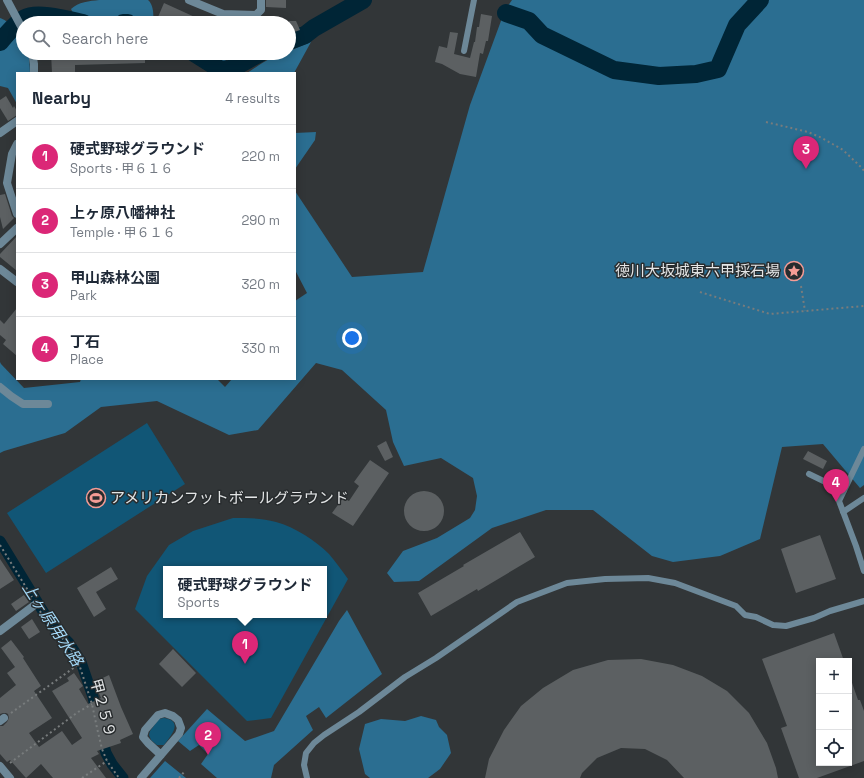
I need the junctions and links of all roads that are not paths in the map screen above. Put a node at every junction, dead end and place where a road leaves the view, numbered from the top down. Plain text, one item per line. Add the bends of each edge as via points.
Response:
1 (7, 0) edge
2 (189, 0) edge
3 (261, 0) edge
4 (474, 0) edge
5 (16, 16) edge
6 (464, 51) dead end
7 (33, 60) edge
8 (34, 72) edge
9 (16, 123) edge
10 (0, 133) edge
11 (16, 146) edge
12 (14, 165) edge
13 (16, 211) edge
14 (16, 229) edge
15 (0, 244) edge
16 (0, 269) edge
17 (16, 281) edge
18 (0, 387) edge
19 (48, 404) dead end
20 (864, 449) edge
21 (809, 474) dead end
22 (844, 491) junction
23 (864, 498) edge
24 (843, 512) junction
25 (864, 571) edge
26 (864, 601) edge
27 (36, 604) road end
28 (0, 631) edge
29 (161, 755) junction
30 (1, 769) edge
31 (3, 778) edge
32 (10, 778) edge
33 (141, 778) edge
34 (307, 778) edge

1 - 5 street
2 - 3 street via 223,14 256,15 261,10
4 - 6 lane
7 - 8 street
9 - 10 street
11 - 12 street via 12,154
12 - 13 street via 7,184
14 - 15 street
16 - 17 street
18 - 19 street via 24,404
20 - 22 lane
21 - 22 lane
22 - 24 lane via 839,501
23 - 24 lane
24 - 25 lane
26 - 34 lane via 786,626 773,625 745,615 736,606 675,583 648,578 567,583 516,602 436,658 405,676 319,739 306,753 304,766
27 - 28 street
29 - 29 street via 181,728 178,720 165,713 158,715 145,730 144,737
29 - 33 street
30 - 31 street
30 - 32 street

